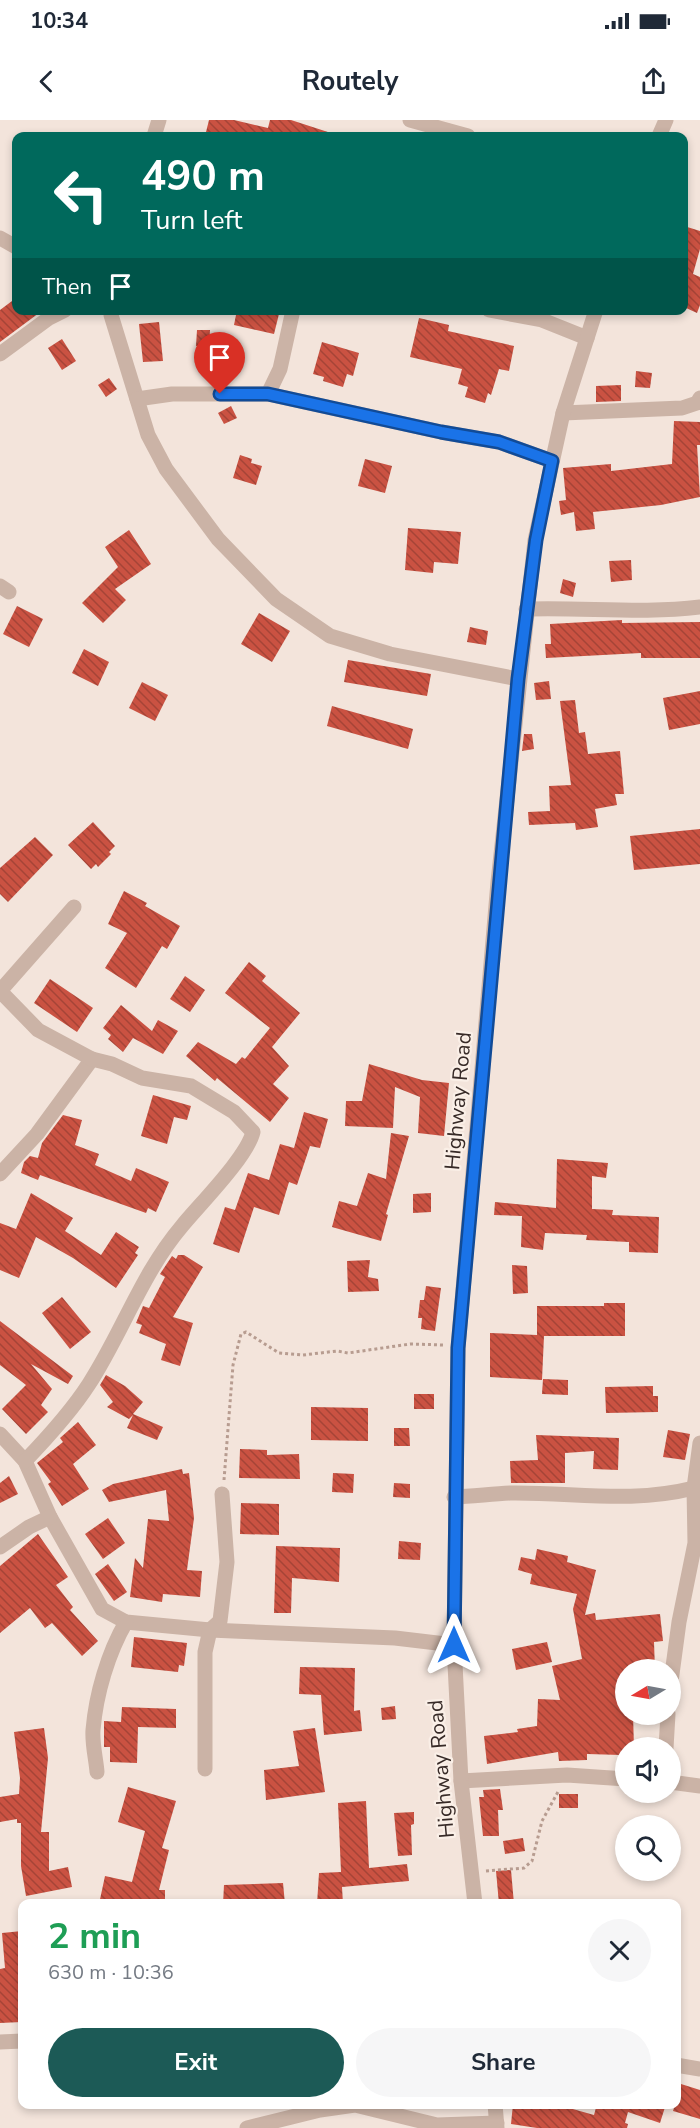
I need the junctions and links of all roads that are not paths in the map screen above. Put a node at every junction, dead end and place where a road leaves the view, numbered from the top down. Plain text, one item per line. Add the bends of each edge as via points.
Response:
1 (410, 120) edge
2 (454, 132) edge
3 (55, 315) edge
4 (110, 315) edge
5 (291, 315) edge
6 (516, 315) edge
7 (594, 315) edge
8 (587, 338) junction
9 (0, 354) edge
10 (268, 394) junction
11 (700, 398) edge
12 (137, 399) junction
13 (563, 413) junction
14 (552, 461) junction
15 (700, 607) edge
16 (526, 609) junction
17 (518, 679) junction
18 (74, 907) dead end
19 (92, 1059) junction
20 (0, 1174) edge
21 (0, 1434) edge
22 (700, 1443) edge
23 (25, 1461) junction
24 (694, 1488) junction
25 (222, 1494) road end
26 (454, 1497) junction
27 (50, 1517) junction
28 (0, 1547) edge
29 (126, 1622) junction
30 (210, 1630) junction
31 (454, 1645) junction
32 (674, 1659) edge
33 (205, 1769) dead end
34 (97, 1772) dead end
35 (615, 1778) edge
36 (461, 1781) junction
37 (681, 1783) edge
38 (700, 1786) edge
39 (474, 1899) edge
40 (18, 2041) edge
41 (0, 2042) edge
42 (681, 2066) edge
43 (700, 2068) edge
44 (327, 2109) edge
45 (371, 2109) edge
46 (495, 2109) edge
47 (497, 2126) edge
48 (247, 2128) edge

1 - 2 street
3 - 9 street
4 - 12 street
5 - 10 street via 282,360
6 - 8 street via 542,320
7 - 8 street, Highway Road
8 - 13 street, Highway Road
10 - 12 street via 172,394
10 - 14 street via 499,442
11 - 13 street via 682,408
12 - 17 street via 148,435 189,502 218,539 276,599 330,636 390,654
13 - 14 street, Highway Road
14 - 16 street, Highway Road
15 - 16 street via 668,611
16 - 17 street, Highway Road
17 - 26 street, Highway Road via 458,1348
18 - 19 street via 0,992 38,1030
19 - 20 street via 37,1134
19 - 23 street via 142,1078 191,1086 234,1112 253,1132 240,1158 165,1249 89,1384 49,1437
21 - 23 street
22 - 24 street
23 - 27 street
24 - 26 street via 640,1497 509,1493
24 - 32 street via 694,1543
25 - 30 street via 227,1562 224,1599 220,1621
26 - 31 street, Highway Road
27 - 28 street
27 - 29 street via 102,1609
29 - 30 street
29 - 34 street via 99,1692 93,1732
30 - 31 street via 395,1638
30 - 33 street via 205,1652
31 - 36 street, Highway Road
35 - 36 street via 567,1775
36 - 39 street, Highway Road
37 - 38 street
40 - 41 street
42 - 43 street
44 - 48 street
45 - 47 street via 437,2125
46 - 47 street

